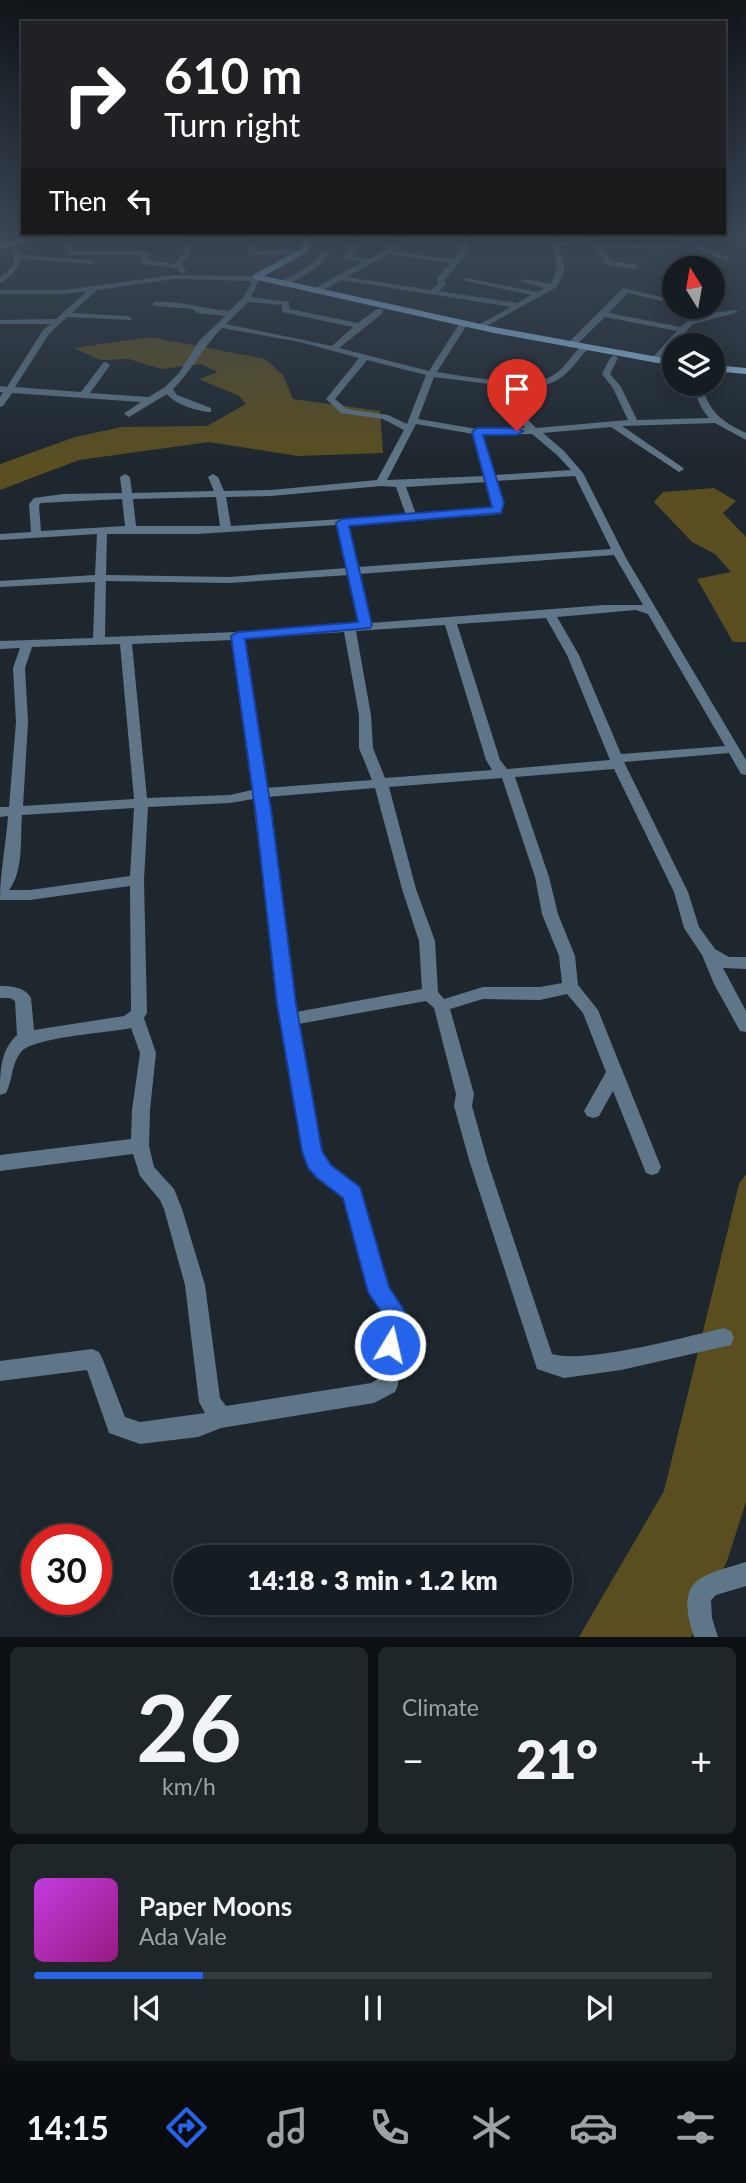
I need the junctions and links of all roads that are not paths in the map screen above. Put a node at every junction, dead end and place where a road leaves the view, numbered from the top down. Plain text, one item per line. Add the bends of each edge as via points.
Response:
1 (70, 310) edge
2 (197, 310) edge
3 (235, 310) edge
4 (287, 310) edge
5 (406, 310) edge
6 (507, 310) edge
7 (607, 310) edge
8 (380, 311) dead end
9 (735, 312) dead end
10 (232, 314) junction
11 (603, 314) junction
12 (62, 318) junction
13 (128, 318) dead end
14 (0, 322) edge
15 (464, 323) junction
16 (221, 325) junction
17 (359, 326) junction
18 (481, 327) junction
19 (683, 330) junction
20 (571, 345) junction
21 (335, 347) junction
22 (584, 348) junction
23 (365, 354) junction
24 (614, 358) dead end
25 (655, 360) junction
26 (662, 361) edge
27 (106, 365) dead end
28 (725, 370) edge
29 (746, 372) edge
30 (431, 374) junction
31 (501, 383) junction
32 (168, 389) junction
33 (4, 390) edge
34 (83, 396) junction
35 (702, 396) edge
36 (150, 400) junction
37 (0, 404) edge
38 (208, 410) dead end
39 (130, 414) dead end
40 (717, 420) junction
41 (634, 423) junction
42 (410, 424) junction
43 (614, 425) junction
44 (537, 431) junction
45 (477, 432) junction
46 (746, 437) edge
47 (679, 469) dead end
48 (578, 472) junction
49 (125, 477) dead end
50 (213, 477) dead end
51 (489, 478) junction
52 (381, 483) junction
53 (400, 484) junction
54 (221, 495) junction
55 (129, 496) junction
56 (412, 518) junction
57 (342, 523) junction
58 (131, 529) junction
59 (226, 529) junction
60 (102, 532) junction
61 (36, 535) junction
62 (0, 537) edge
63 (618, 552) junction
64 (353, 570) junction
65 (102, 578) junction
66 (0, 584) edge
67 (654, 612) junction
68 (550, 614) junction
69 (450, 621) junction
70 (366, 625) junction
71 (349, 627) junction
72 (238, 636) junction
73 (125, 641) junction
74 (99, 643) junction
75 (0, 645) edge
76 (27, 646) junction
77 (733, 749) junction
78 (617, 761) junction
79 (746, 771) edge
80 (508, 775) junction
81 (381, 784) junction
82 (259, 793) junction
83 (141, 803) junction
84 (16, 810) junction
85 (0, 812) edge
86 (137, 880) junction
87 (0, 892) edge
88 (709, 953) junction
89 (746, 962) edge
90 (570, 986) junction
91 (0, 992) edge
92 (435, 1000) junction
93 (136, 1018) junction
94 (289, 1018) junction
95 (746, 1026) edge
96 (26, 1038) junction
97 (615, 1072) junction
98 (0, 1088) edge
99 (593, 1111) dead end
100 (140, 1146) junction
101 (0, 1163) edge
102 (652, 1167) dead end
103 (724, 1338) dead end
104 (0, 1371) edge
105 (221, 1417) junction
106 (746, 1574) edge
107 (706, 1637) edge

1 - 12 street
2 - 10 street
3 - 10 street
4 - 17 street
5 - 15 main road
6 - 18 street
7 - 11 street
8 - 17 street
9 - 19 street via 696,320
10 - 16 street
11 - 19 street
11 - 20 street via 597,325
12 - 13 street
12 - 14 street
12 - 33 street via 46,332
15 - 18 main road
15 - 30 street
16 - 21 street
16 - 32 street
17 - 21 street
18 - 20 main road
19 - 25 street
20 - 22 main road
21 - 23 street
22 - 25 main road
22 - 31 street via 550,381
23 - 30 street
23 - 42 street via 330,399 344,411
24 - 41 street via 606,374
25 - 26 main road
27 - 34 street
28 - 29 main road
30 - 31 street
30 - 42 street
31 - 44 street via 505,401
32 - 36 street
32 - 38 street via 174,397
33 - 34 street
33 - 37 street
34 - 36 street
35 - 40 street
36 - 39 street
40 - 41 street
40 - 46 street
41 - 43 street
42 - 45 street
42 - 52 street
43 - 44 street
43 - 47 street
44 - 45 street
44 - 48 street
45 - 51 street
48 - 51 street
48 - 63 street
49 - 55 street
50 - 54 street
51 - 53 street
51 - 56 street via 497,510
52 - 53 street
52 - 54 street
53 - 56 street
54 - 55 street
54 - 59 street
55 - 58 street
55 - 61 street via 38,500 34,504
56 - 57 street
57 - 59 street
57 - 64 street
58 - 59 street
58 - 60 street
60 - 61 street
60 - 65 street
61 - 62 street
63 - 64 street
63 - 67 street
64 - 65 street via 229,580
64 - 70 street
65 - 66 street
65 - 74 street
67 - 68 street via 637,607
67 - 77 street
68 - 69 street
68 - 78 street via 573,655
69 - 70 street
69 - 80 street via 493,760
70 - 71 street
71 - 72 street
71 - 81 street via 365,715 366,748
72 - 73 street
72 - 82 street
73 - 74 street
73 - 83 street
74 - 76 street
75 - 76 street
76 - 84 street via 19,668 22,722
77 - 78 street
77 - 79 street
78 - 80 street
78 - 88 street via 681,892 692,928
80 - 81 street
80 - 90 street via 550,913 566,947
81 - 82 street
81 - 92 street via 427,941
82 - 83 street via 230,799
82 - 94 street
83 - 84 street
83 - 86 street
84 - 85 street
84 - 87 street via 11,870
86 - 87 street via 30,895
86 - 93 street
88 - 89 street via 726,963
88 - 95 street
90 - 92 street via 543,994 474,994
90 - 97 street via 590,1010
91 - 96 street via 23,998
92 - 94 street
92 - 103 street via 465,1094 463,1106 544,1362 564,1368 580,1366
93 - 96 street
93 - 100 street via 148,1053
94 - 105 street via 316,1161 352,1193 379,1292 397,1316 388,1329 388,1385 374,1393
96 - 98 street via 8,1056
97 - 99 street
97 - 102 street
100 - 101 street
100 - 105 street via 146,1170 173,1209 199,1304 210,1402
104 - 105 street via 92,1359 103,1377 117,1425 140,1433 198,1426
106 - 107 street via 709,1585 699,1595

